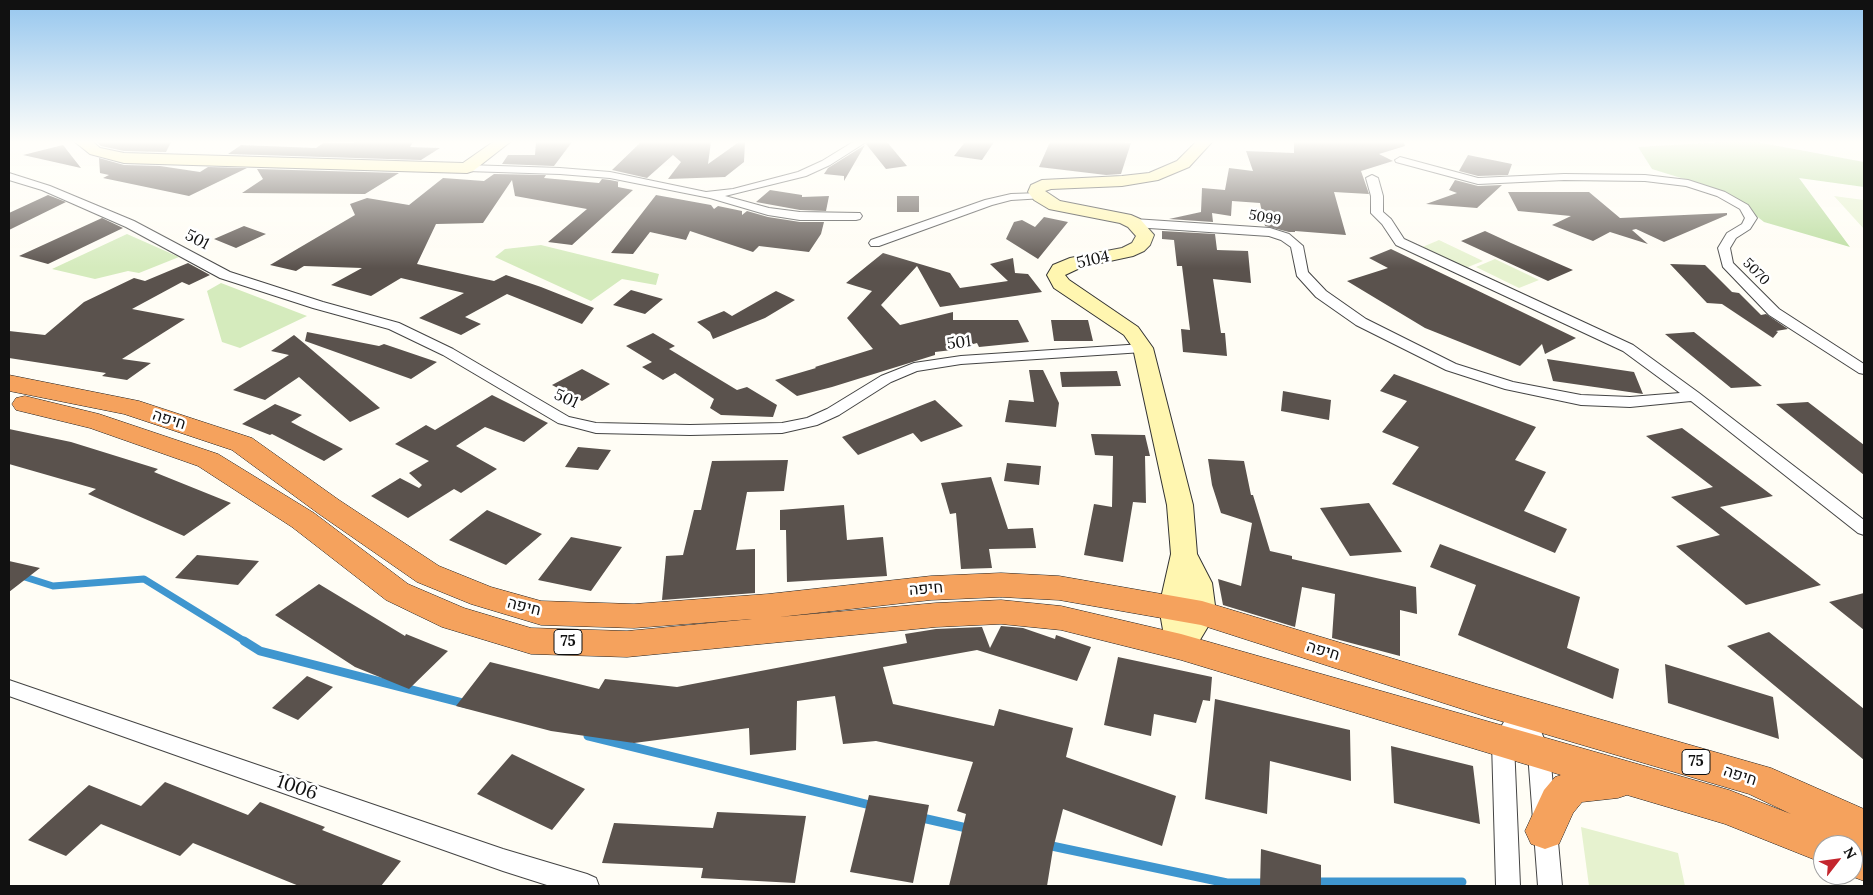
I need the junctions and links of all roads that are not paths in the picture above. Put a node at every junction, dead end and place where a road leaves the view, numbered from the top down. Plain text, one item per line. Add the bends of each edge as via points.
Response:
1 (33, 184) edge
2 (651, 184) edge
3 (765, 184) edge
4 (1059, 184) edge
5 (1374, 184) edge
6 (1690, 184) edge
7 (706, 194) junction
8 (1040, 196) junction
9 (856, 216) dead end
10 (1134, 223) junction
11 (875, 243) dead end
12 (1143, 348) junction
13 (1864, 370) edge
14 (9, 383) edge
15 (1694, 396) junction
16 (9, 401) edge
17 (1864, 529) edge
18 (1188, 610) junction
19 (1181, 647) junction
20 (9, 688) edge
21 (1522, 711) junction
22 (1503, 742) junction
23 (1539, 752) junction
24 (1633, 780) junction
25 (1864, 828) edge
26 (1545, 831) junction
27 (1813, 841) edge
28 (587, 886) edge
29 (1508, 886) edge
30 (1550, 886) edge

1 - 12 street, 501 via 130,224 225,275 394,326 448,352 564,420 596,428 782,428 811,422 886,379 914,368 961,360
2 - 7 street
3 - 7 street via 733,192
4 - 8 street via 1037,188
5 - 15 street via 1377,213 1400,242 1628,348
6 - 13 street, 5070 via 1721,194 1744,207 1751,218 1746,226 1730,236 1724,248 1727,264 1774,312
7 - 9 street via 792,215
8 - 10 street via 1055,205
8 - 11 street via 989,202
10 - 12 street, 5104 via 1145,235 1138,247 1077,262 1060,269 1056,276 1061,284 1131,331
10 - 15 street, 5099 via 1270,232 1285,237 1297,246 1302,273 1321,294 1361,322 1451,367 1510,386 1582,400 1630,402
12 - 18 street, 5104 via 1180,505 1184,554 1198,583
14 - 18 highway, חיפה / 75 via 130,407 242,444 428,574 482,596 541,613 634,616 768,606 931,588 1000,585 1059,588
15 - 17 street
16 - 19 highway, חיפה / 75 via 99,422 208,460 303,520 397,592 454,618 531,640 628,644 936,614 1001,612 1061,618
18 - 19 street
18 - 21 highway, חיפה / 75
19 - 22 highway, חיפה / 75
20 - 28 street, 1006
21 - 22 street
21 - 23 street
21 - 25 highway, חיפה / 75 via 1757,780
22 - 23 highway, חיפה / 75
22 - 29 street
23 - 24 highway, חיפה / 75
23 - 26 street
24 - 26 highway via 1588,783 1569,790 1558,802
24 - 27 highway, חיפה / 75 via 1729,808
26 - 30 street

